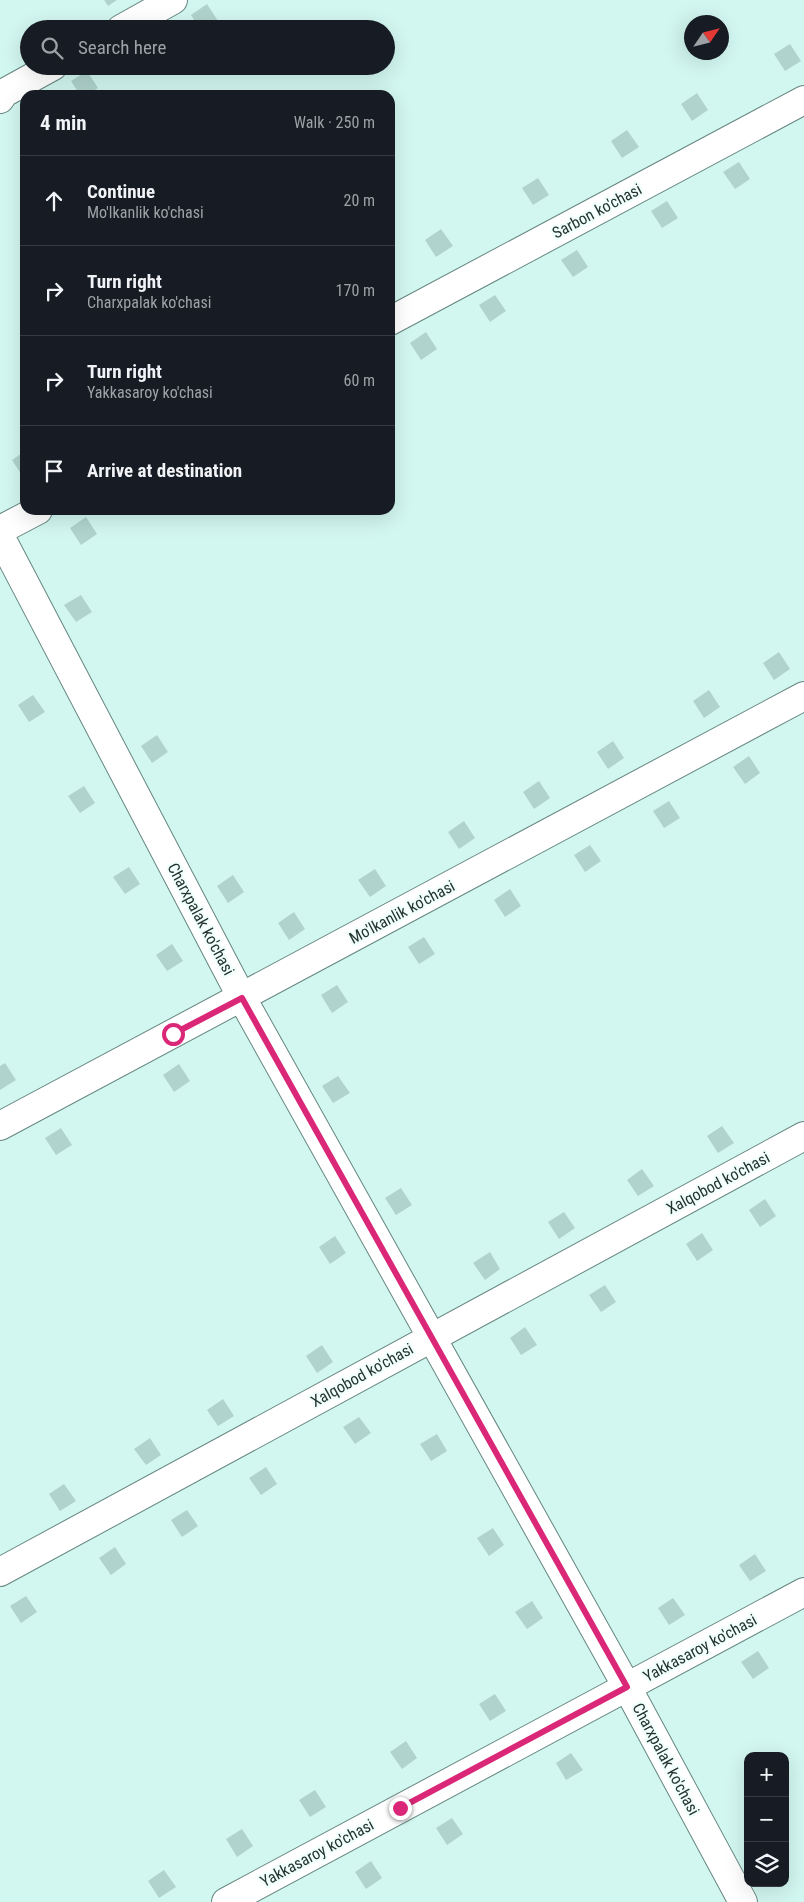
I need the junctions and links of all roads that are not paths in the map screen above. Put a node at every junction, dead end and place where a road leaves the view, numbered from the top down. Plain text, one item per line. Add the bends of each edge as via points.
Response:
1 (173, 0) edge
2 (137, 20) edge
3 (37, 75) edge
4 (0, 99) edge
5 (804, 100) edge
6 (395, 318) edge
7 (28, 515) edge
8 (0, 530) edge
9 (0, 536) edge
10 (804, 696) edge
11 (242, 998) junction
12 (0, 1126) edge
13 (804, 1136) edge
14 (431, 1338) junction
15 (0, 1572) edge
16 (804, 1592) edge
17 (627, 1687) junction
18 (226, 1902) edge
19 (742, 1902) edge

1 - 2 street
3 - 4 street via 4,93
5 - 6 street, Sarbon ko'chasi
7 - 8 street
9 - 11 street, Charxpalak ko'chasi
10 - 11 street, Mo'lkanlik ko'chasi
11 - 12 street, Mo'lkanlik ko'chasi
11 - 14 street, Charxpalak ko'chasi
13 - 14 street, Xalqobod ko'chasi
14 - 15 street, Xalqobod ko'chasi
14 - 17 street, Charxpalak ko'chasi
16 - 17 street, Yakkasaroy ko'chasi
17 - 18 street, Yakkasaroy ko'chasi
17 - 19 street, Charxpalak ko'chasi

